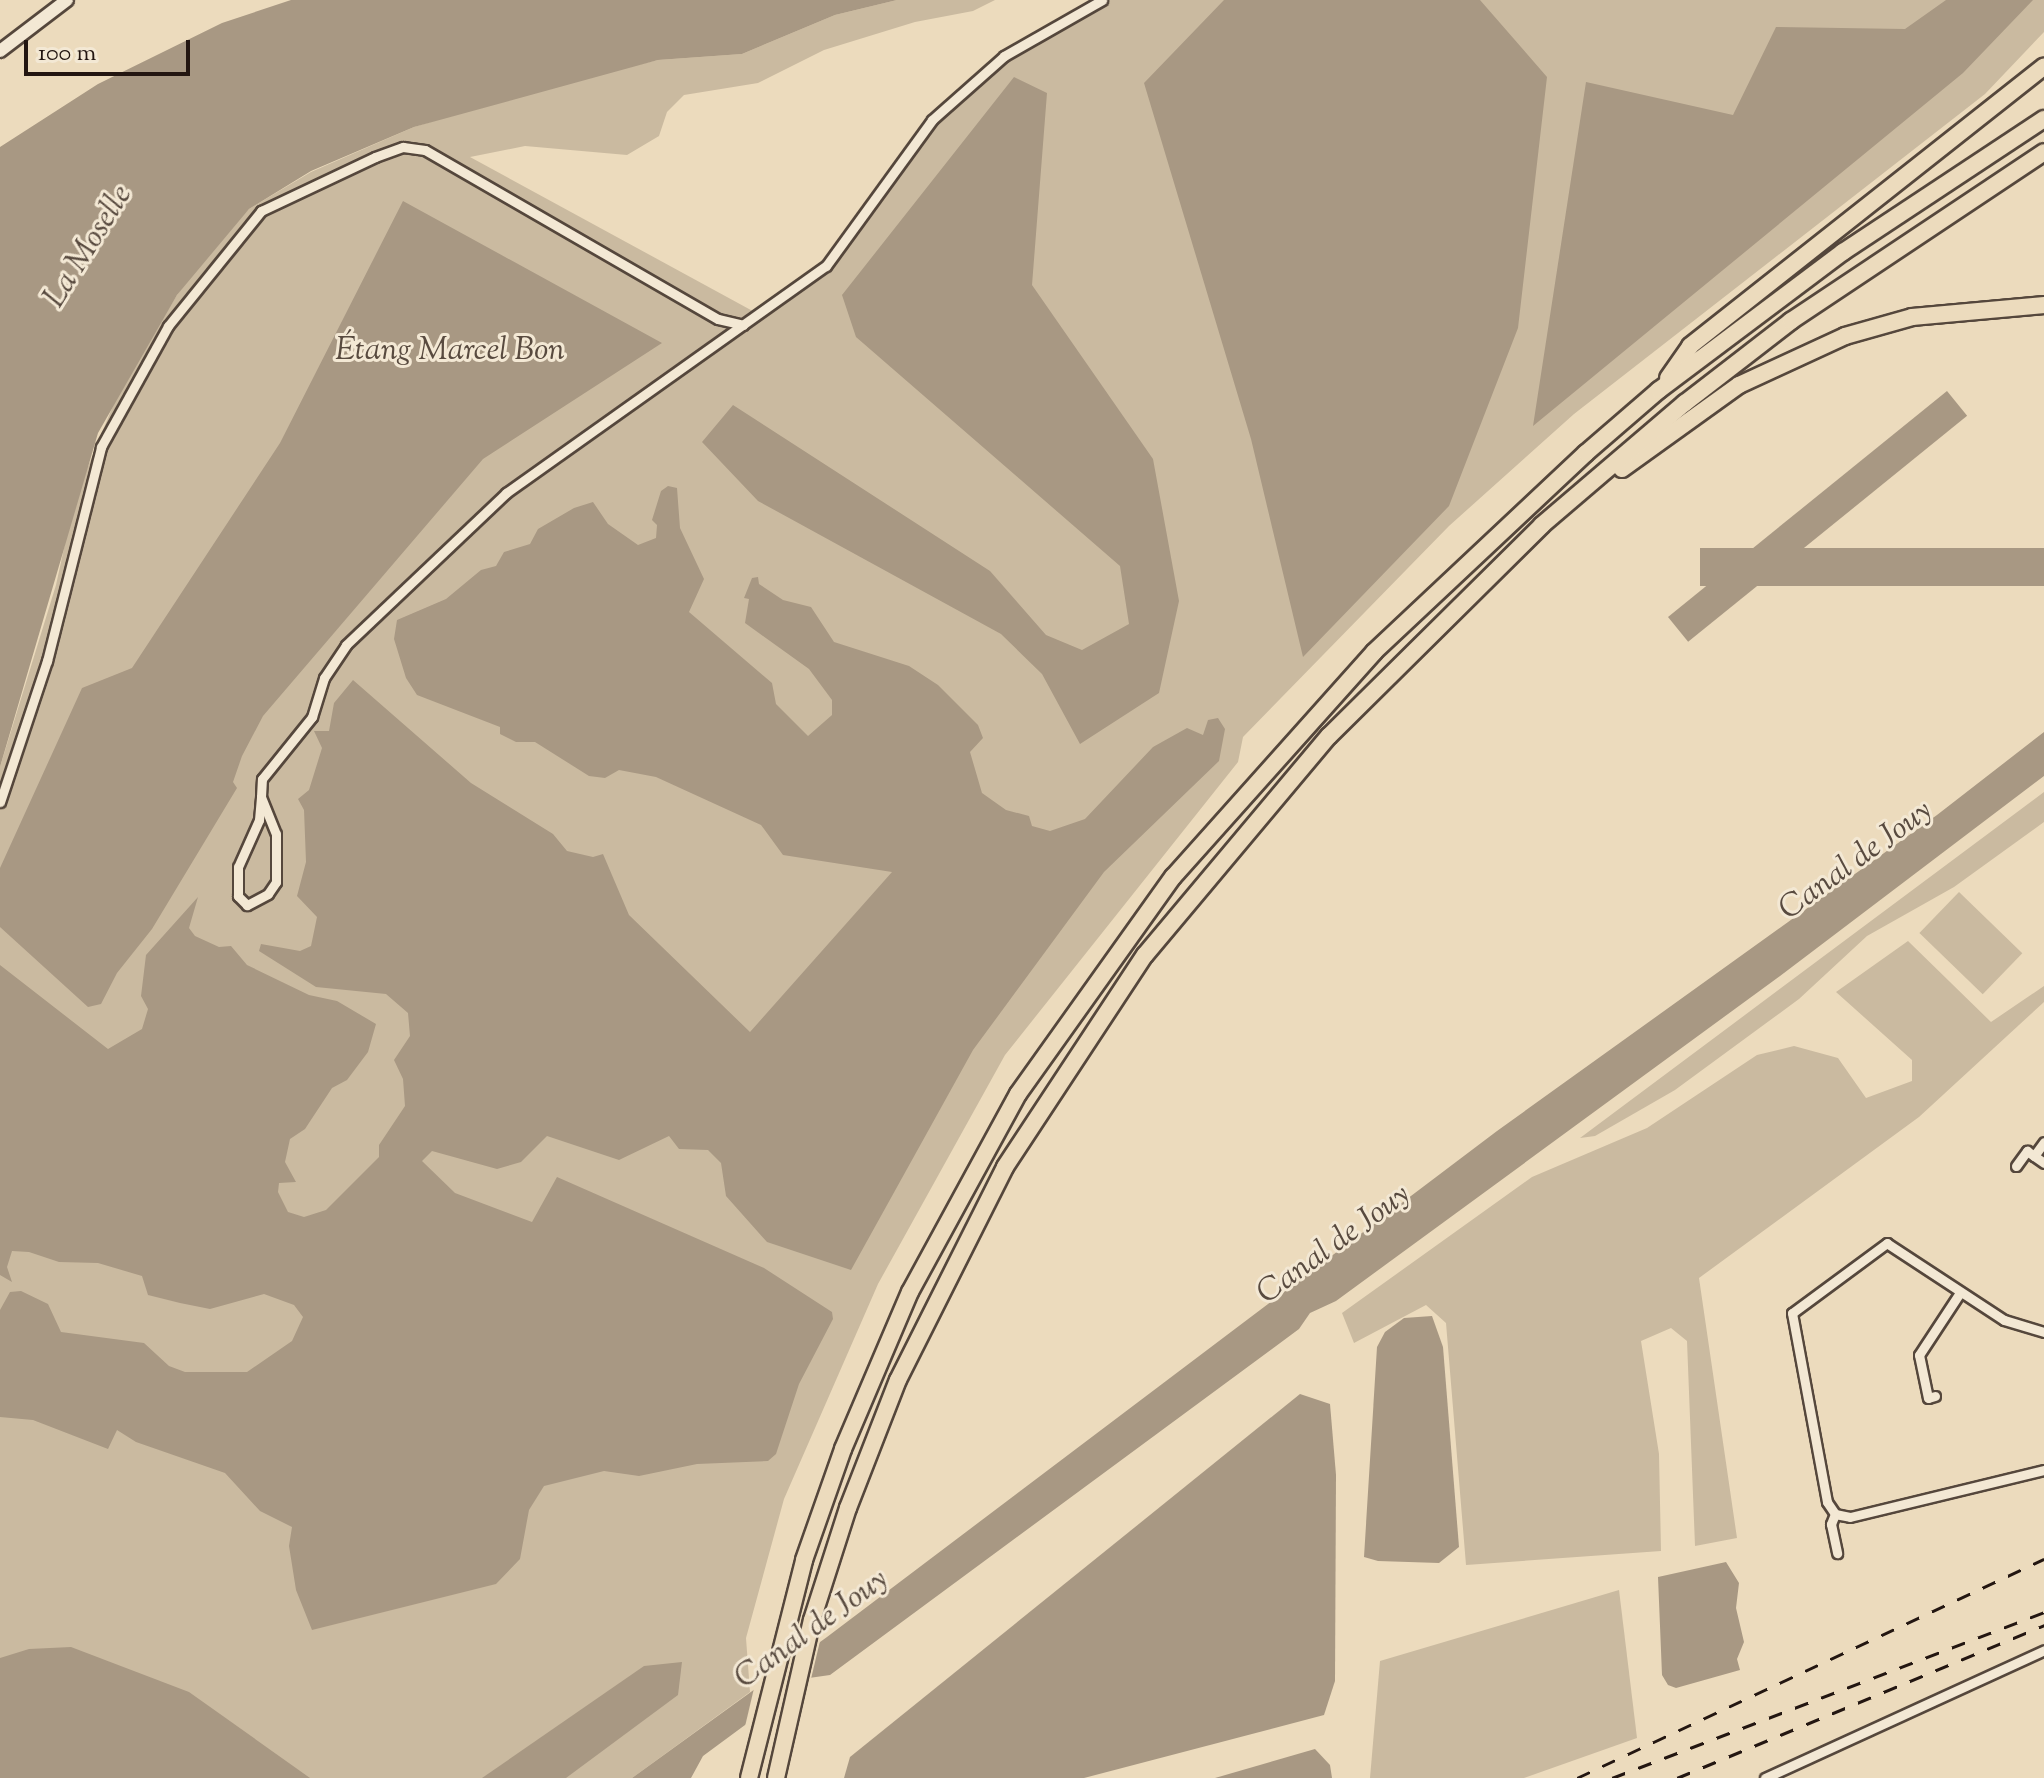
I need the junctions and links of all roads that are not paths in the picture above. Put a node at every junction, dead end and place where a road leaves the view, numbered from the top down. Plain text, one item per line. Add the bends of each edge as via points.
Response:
1 (67, 0) edge
2 (1102, 0) edge
3 (0, 51) edge
4 (2044, 66) edge
5 (2044, 118) edge
6 (2044, 152) edge
7 (2044, 305) edge
8 (743, 325) junction
9 (1659, 390) junction
10 (1542, 525) junction
11 (261, 797) junction
12 (0, 802) edge
13 (2044, 1142) edge
14 (2034, 1156) junction
15 (2044, 1163) edge
16 (2016, 1166) dead end
17 (1959, 1294) junction
18 (2044, 1332) edge
19 (1935, 1396) dead end
20 (2044, 1470) edge
21 (1835, 1514) junction
22 (1837, 1553) dead end
23 (2044, 1650) edge
24 (749, 1778) edge
25 (776, 1778) edge
26 (1765, 1778) edge

1 - 3 main road
2 - 8 street via 984,71 932,120 826,266
4 - 9 highway via 1690,346
5 - 9 highway via 1843,252
6 - 10 highway via 1791,321
7 - 10 highway via 1912,317 1802,353 1715,400
8 - 11 street via 506,493 346,645 324,678 312,717 262,779
8 - 12 street via 718,319 425,150 403,147 375,157 261,211 168,326 101,447 47,661
9 - 24 highway via 1486,542 1318,710 1173,877 1018,1094 923,1263 843,1449 786,1621
10 - 25 highway via 1396,665 1277,793 1145,955 1005,1167 932,1304 867,1457 812,1620
11 - 11 street via 259,820 238,867 238,896 247,905 268,894 276,882 276,834
13 - 14 street
14 - 15 street
14 - 16 street via 2027,1151
17 - 18 street via 2004,1320
17 - 19 street via 1919,1355 1928,1398
17 - 21 street via 1887,1243 1792,1313 1827,1502
20 - 21 street via 1850,1517
21 - 22 street via 1831,1524
23 - 26 street

